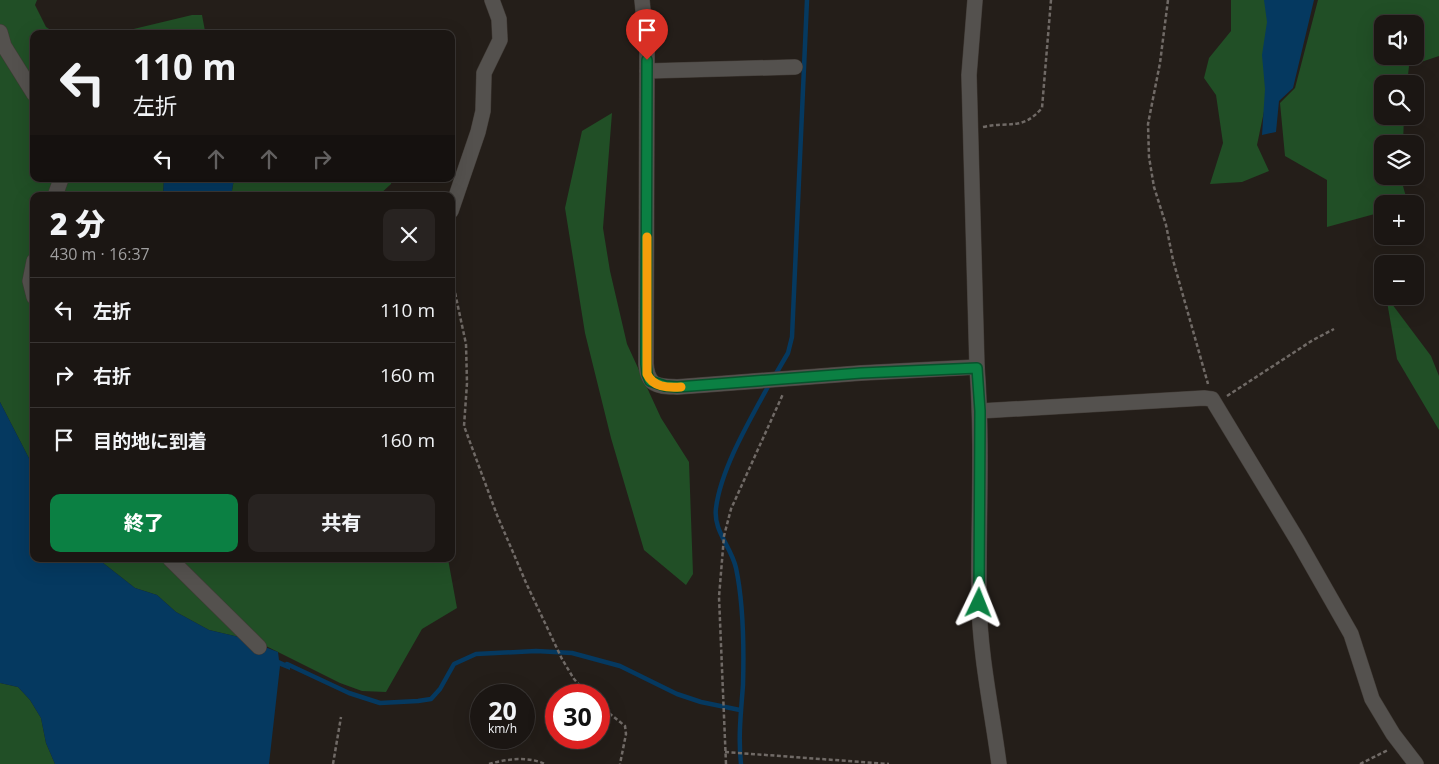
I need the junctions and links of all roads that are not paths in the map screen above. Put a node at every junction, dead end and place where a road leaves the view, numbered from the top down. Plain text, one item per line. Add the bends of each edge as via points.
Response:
1 (492, 0) edge
2 (642, 0) edge
3 (974, 0) edge
4 (0, 32) edge
5 (795, 67) dead end
6 (647, 71) junction
7 (30, 88) edge
8 (455, 200) edge
9 (977, 368) junction
10 (980, 411) junction
11 (173, 562) edge
12 (259, 647) dead end
13 (999, 764) edge
14 (1416, 764) edge

1 - 8 street via 499,19 500,40 484,73 483,111
2 - 6 street
3 - 9 street via 969,75
4 - 7 street via 4,46
5 - 6 street
6 - 9 street via 646,364 650,381 677,387
9 - 10 street
10 - 13 street via 979,603
10 - 14 street via 1212,400 1351,634 1372,699
11 - 12 street

